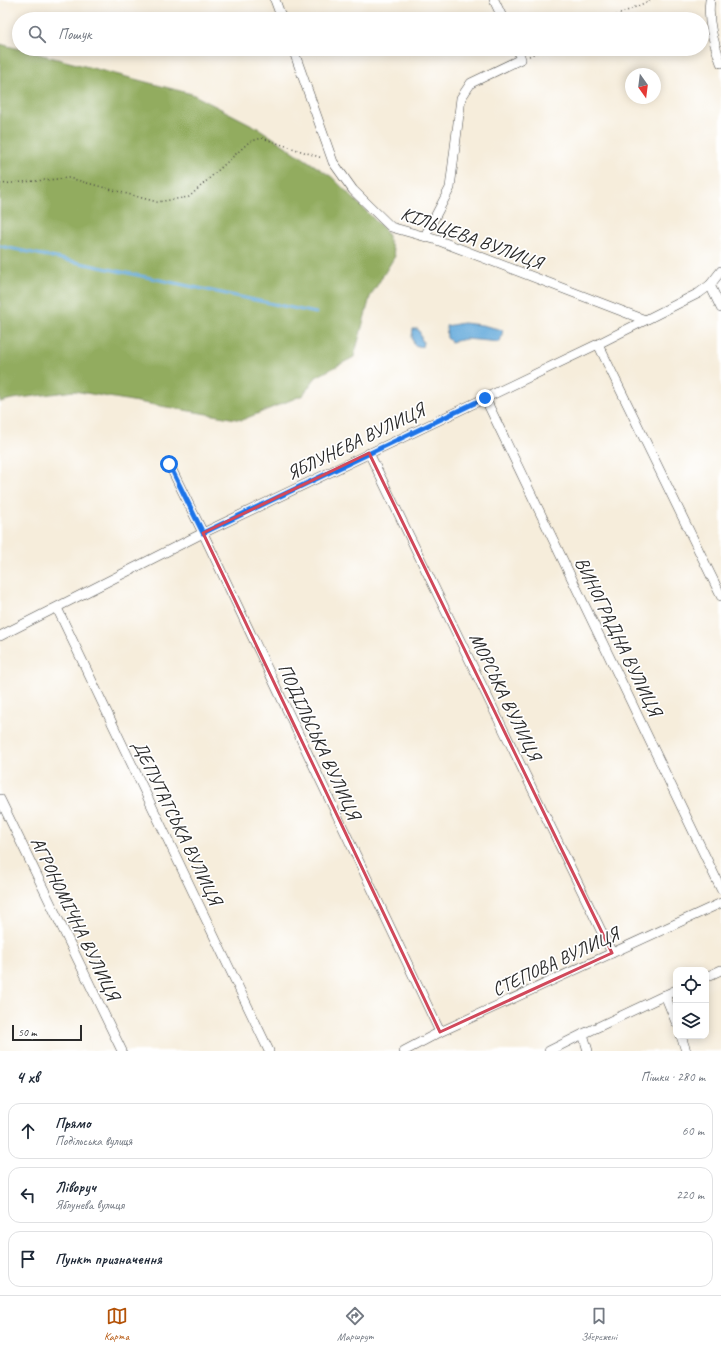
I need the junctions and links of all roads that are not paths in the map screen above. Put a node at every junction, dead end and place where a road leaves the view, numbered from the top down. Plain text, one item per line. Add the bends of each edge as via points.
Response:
1 (275, 0) edge
2 (494, 0) edge
3 (710, 0) edge
4 (279, 12) edge
5 (500, 12) edge
6 (295, 56) edge
7 (520, 56) edge
8 (721, 63) edge
9 (425, 236) junction
10 (721, 271) edge
11 (710, 285) junction
12 (721, 308) edge
13 (645, 320) junction
14 (598, 344) junction
15 (485, 398) junction
16 (369, 453) junction
17 (169, 464) dead end
18 (203, 533) junction
19 (721, 596) edge
20 (57, 608) junction
21 (0, 636) edge
22 (0, 800) edge
23 (721, 889) edge
24 (721, 903) edge
25 (612, 953) junction
26 (721, 970) edge
27 (709, 976) edge
28 (673, 991) edge
29 (665, 995) junction
30 (673, 1015) edge
31 (440, 1032) junction
32 (582, 1034) junction
33 (682, 1039) edge
34 (122, 1051) edge
35 (269, 1051) edge
36 (404, 1051) edge
37 (549, 1051) edge
38 (588, 1051) edge
39 (686, 1051) edge

1 - 4 street
2 - 5 street
3 - 8 street via 711,30
6 - 9 street, КІЛЬЦЕВА ВУЛИЦЯ via 333,162 353,190 391,227
7 - 9 street via 521,59 471,83 461,98 450,188
9 - 13 street, КІЛЬЦЕВА ВУЛИЦЯ
10 - 11 street, ЯБЛУНЕВА ВУЛИЦЯ
11 - 12 street
11 - 13 street, ЯБЛУНЕВА ВУЛИЦЯ
13 - 14 street, ЯБЛУНЕВА ВУЛИЦЯ
14 - 15 street, ЯБЛУНЕВА ВУЛИЦЯ
14 - 19 street
15 - 16 street, ЯБЛУНЕВА ВУЛИЦЯ
15 - 23 street, ВИНОГРАДНА ВУЛИЦЯ
16 - 18 street, ЯБЛУНЕВА ВУЛИЦЯ
16 - 25 street, МОРСЬКА ВУЛИЦЯ
17 - 18 street, ПОДІЛЬСЬКА ВУЛИЦЯ
18 - 20 street, ЯБЛУНЕВА ВУЛИЦЯ
18 - 31 street, ПОДІЛЬСЬКА ВУЛИЦЯ
20 - 21 street, ЯБЛУНЕВА ВУЛИЦЯ
20 - 35 street, ДЕПУТАТСЬКА ВУЛИЦЯ
22 - 34 street, АГРОНОМІЧНА ВУЛИЦЯ
24 - 25 street, СТЕПОВА ВУЛИЦЯ
25 - 31 street, СТЕПОВА ВУЛИЦЯ
26 - 27 street
28 - 29 street
29 - 30 street
29 - 32 street
31 - 36 street, СТЕПОВА ВУЛИЦЯ
32 - 37 street
32 - 38 street
33 - 39 street

